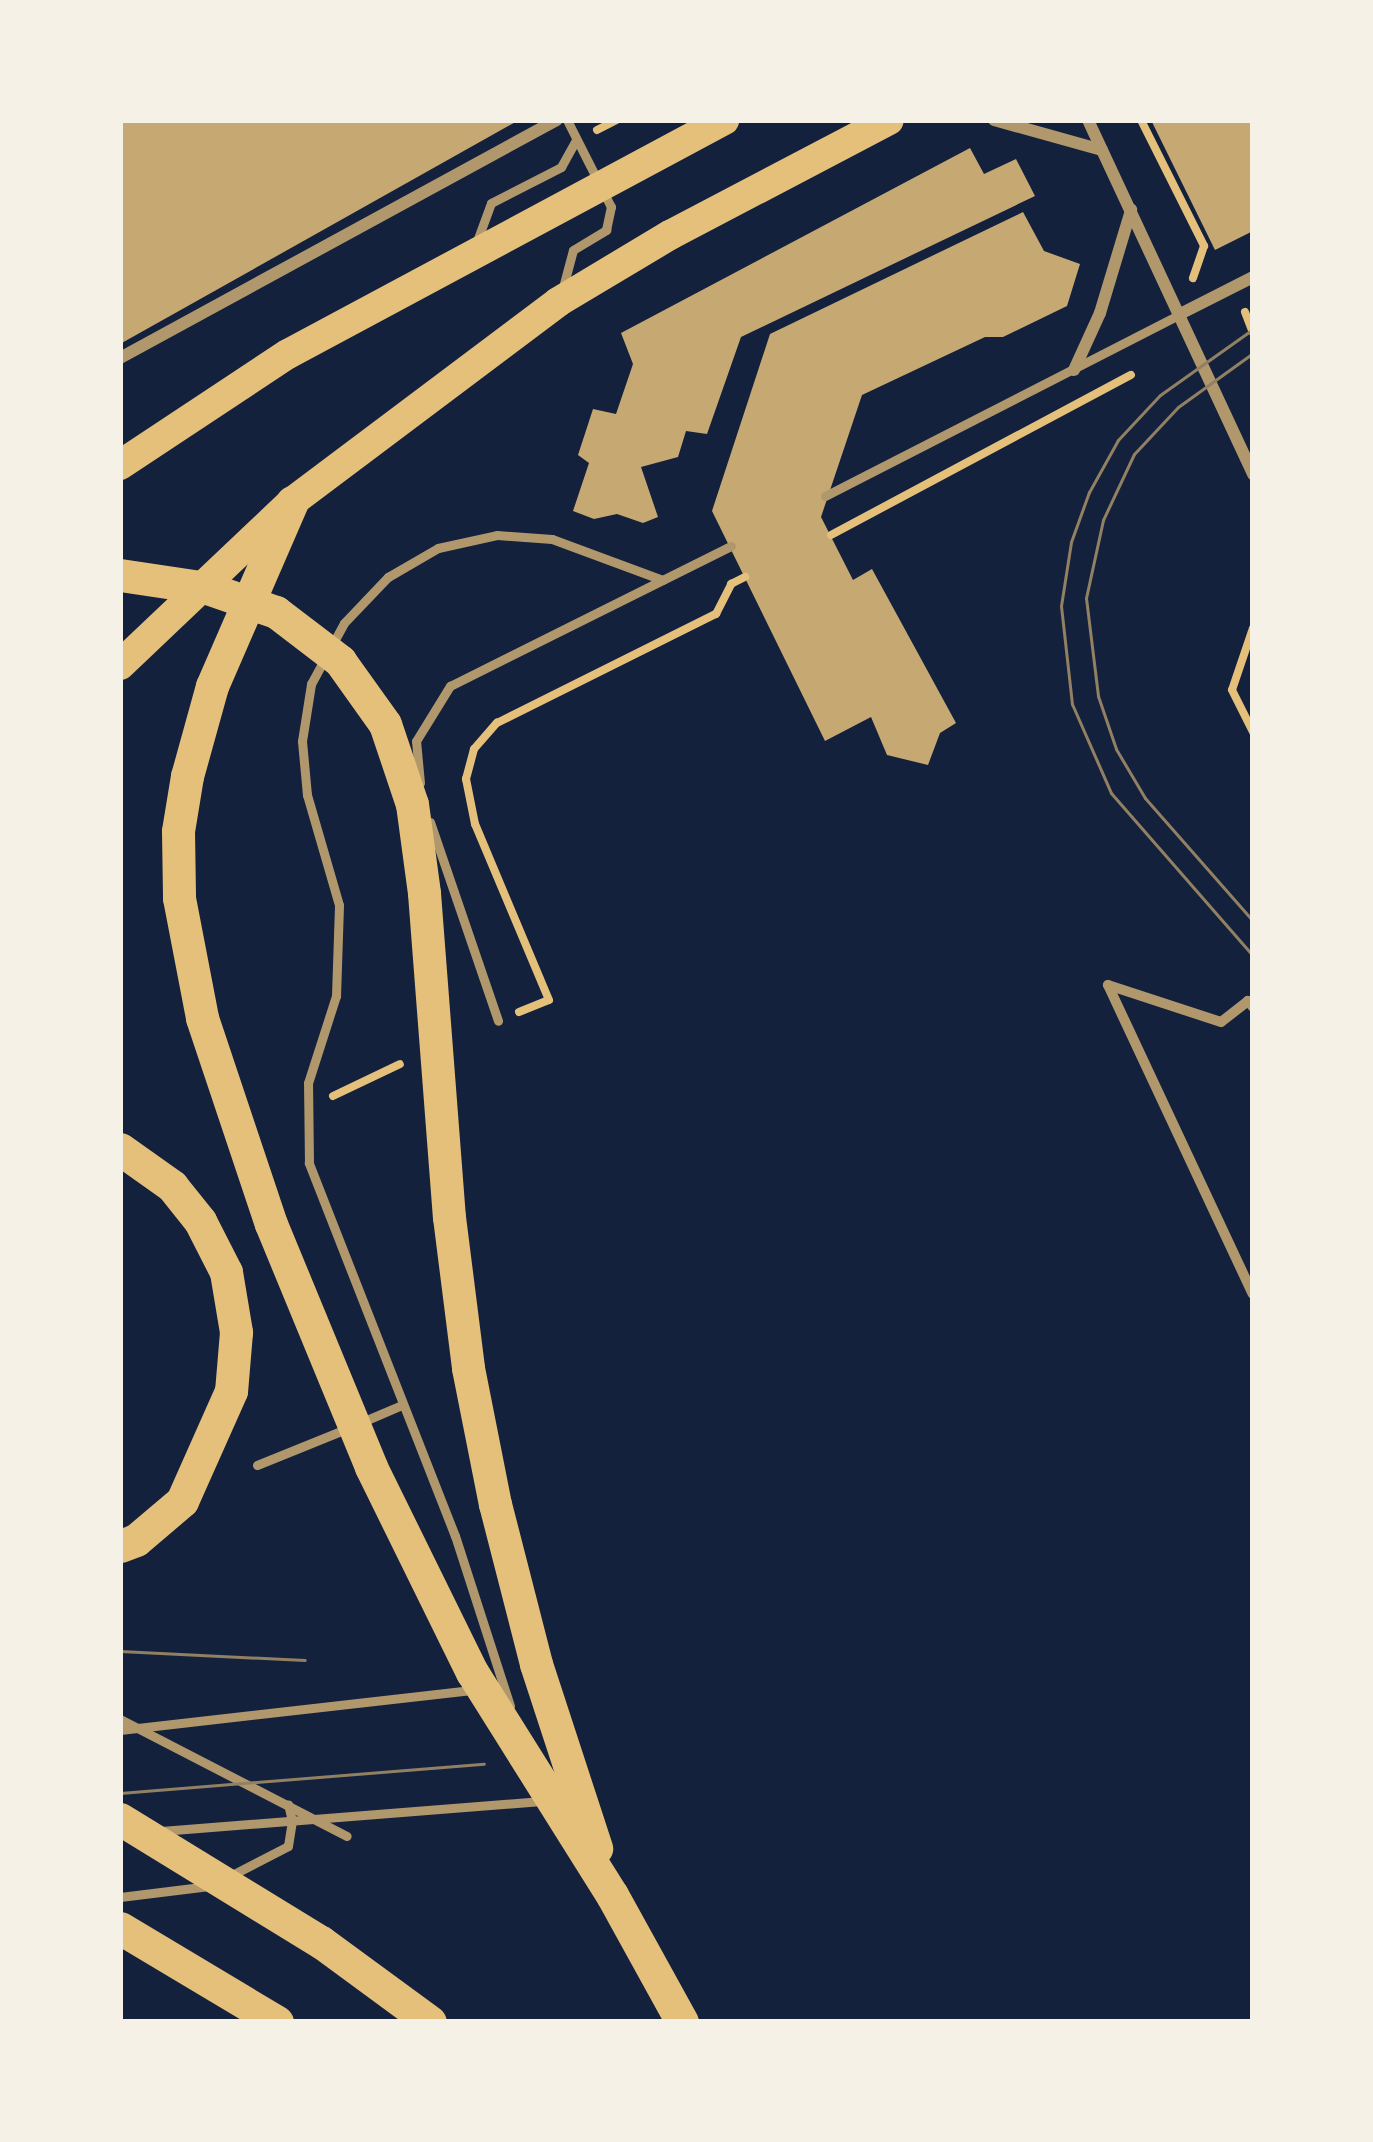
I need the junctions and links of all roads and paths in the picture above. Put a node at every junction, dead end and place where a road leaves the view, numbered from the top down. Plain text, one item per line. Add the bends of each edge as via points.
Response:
1 (556, 120) edge
2 (570, 120) edge
3 (724, 120) edge
4 (889, 120) edge
5 (994, 120) edge
6 (1088, 120) edge
7 (1141, 120) edge
8 (1102, 150) junction
9 (1131, 208) junction
10 (473, 252) junction
11 (1253, 277) edge
12 (559, 302) junction
13 (1182, 313) junction
14 (120, 358) edge
15 (1146, 367) dead end
16 (1074, 370) junction
17 (120, 465) edge
18 (1253, 474) edge
19 (825, 496) dead end
20 (292, 502) junction
21 (831, 535) dead end
22 (731, 546) dead end
23 (120, 575) edge
24 (745, 578) dead end
25 (663, 580) junction
26 (1253, 628) edge
27 (120, 665) edge
28 (1253, 732) edge
29 (511, 913) dead end
30 (1253, 1007) edge
31 (498, 1021) dead end
32 (120, 1149) edge
33 (1253, 1294) edge
34 (402, 1405) junction
35 (257, 1466) dead end
36 (120, 1546) edge
37 (503, 1686) junction
38 (120, 1719) edge
39 (120, 1730) edge
40 (288, 1804) junction
41 (120, 1819) edge
42 (120, 1834) edge
43 (347, 1836) dead end
44 (611, 1895) junction
45 (120, 1897) edge
46 (120, 1928) edge
47 (277, 2022) edge
48 (430, 2022) edge
49 (682, 2022) edge

1 - 14 street
2 - 10 lane via 572,154 491,203
2 - 12 lane via 611,207 606,230 573,250
3 - 10 main road
4 - 12 main road
5 - 8 street
6 - 8 street
7 - 13 path via 1204,247
8 - 9 street
9 - 13 street
9 - 16 street
10 - 17 main road via 288,354
11 - 13 street
12 - 20 main road
13 - 16 lane
13 - 18 street
15 - 21 path
16 - 19 lane
20 - 27 main road
20 - 44 highway via 212,686 184,795 178,898 202,1018 271,1225 371,1467 472,1672
22 - 25 lane
23 - 44 highway via 207,588 276,612 340,661 385,724 412,804 424,893 468,1368 536,1664
24 - 29 path via 731,584 716,614 496,723 475,749 466,779 475,824
25 - 31 lane via 450,686 416,741 421,796
25 - 34 lane via 552,538 497,535 439,548 373,592 344,623 311,684 302,741 307,795 339,905 336,996 308,1083 309,1163
26 - 28 path via 1232,690
30 - 33 street via 1248,1001 1221,1022 1108,985
32 - 36 highway via 172,1186 200,1221 226,1272 236,1332 231,1391 182,1501
34 - 35 lane
34 - 37 lane
37 - 39 lane
37 - 42 lane via 543,1804
38 - 40 lane
40 - 43 lane
40 - 45 lane via 288,1846 266,1861 203,1888
41 - 48 highway via 322,1942
44 - 49 highway
46 - 47 highway

